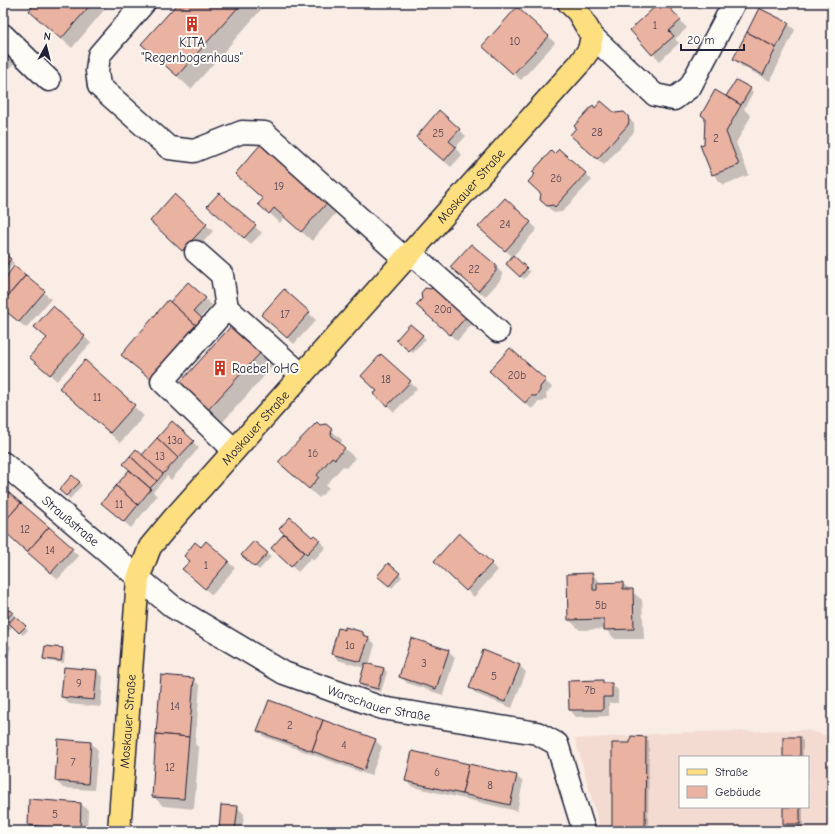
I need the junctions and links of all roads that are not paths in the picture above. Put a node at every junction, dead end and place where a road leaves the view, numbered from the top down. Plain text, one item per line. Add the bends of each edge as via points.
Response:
1 (144, 3) edge
2 (569, 3) edge
3 (734, 3) edge
4 (3, 35) edge
5 (592, 36) junction
6 (49, 80) dead end
7 (196, 252) dead end
8 (408, 256) junction
9 (227, 308) junction
10 (498, 331) dead end
11 (302, 375) junction
12 (234, 450) junction
13 (3, 463) edge
14 (138, 579) junction
15 (119, 831) edge
16 (584, 831) edge

1 - 8 street via 99,55 99,86 169,148 194,151 242,132 265,133
2 - 5 main road via 578,12
3 - 5 street via 690,86 674,99 655,95
4 - 6 street
5 - 8 main road, Moskauer Straße via 589,50 579,64
7 - 9 street via 222,275
8 - 10 street
8 - 11 main road, Moskauer Straße
9 - 11 street
9 - 12 street via 162,381
11 - 12 main road, Moskauer Straße
12 - 14 main road, Moskauer Straße via 150,547
13 - 14 street, Straußstraße
14 - 15 main road, Moskauer Straße
14 - 16 street, Warschauer Straße via 173,608 284,673 382,708 536,733 557,744

